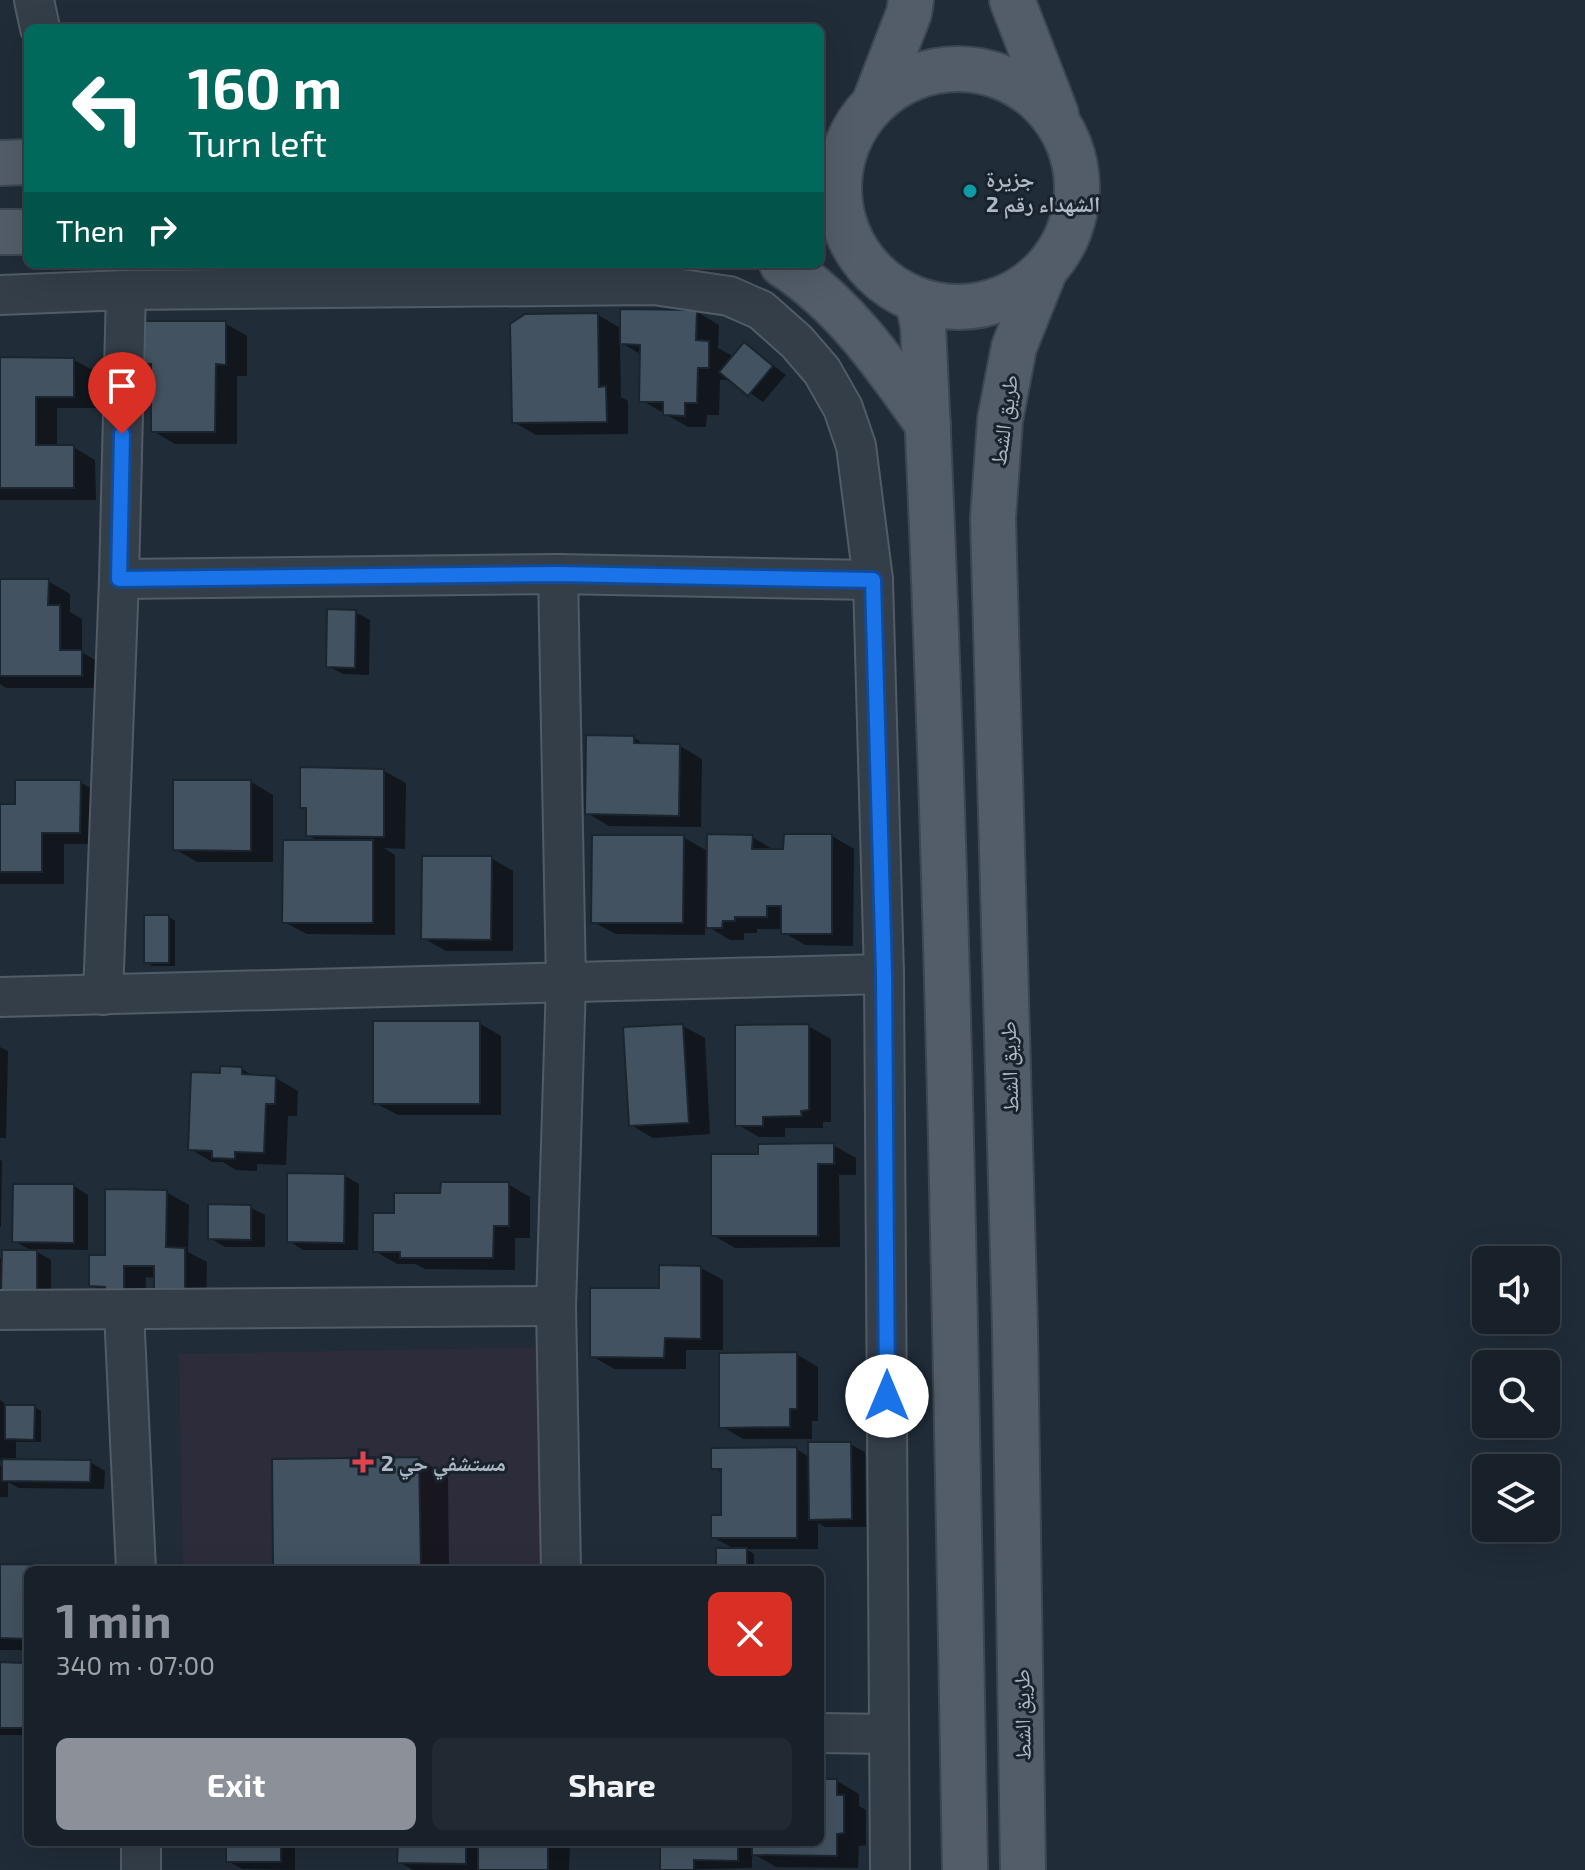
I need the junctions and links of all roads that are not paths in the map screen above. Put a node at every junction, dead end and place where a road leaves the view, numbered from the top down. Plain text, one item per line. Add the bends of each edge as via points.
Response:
1 (34, 0) edge
2 (911, 0) edge
3 (1012, 0) edge
4 (39, 24) edge
5 (875, 101) junction
6 (1061, 127) junction
7 (834, 140) edge
8 (24, 162) edge
9 (0, 163) edge
10 (832, 224) edge
11 (0, 232) edge
12 (24, 232) edge
13 (788, 268) edge
14 (1044, 272) junction
15 (126, 290) junction
16 (0, 295) edge
17 (918, 301) junction
18 (928, 425) junction
19 (558, 574) junction
20 (119, 579) junction
21 (873, 580) junction
22 (884, 974) junction
23 (566, 982) junction
24 (103, 995) junction
25 (0, 997) edge
26 (556, 1306) junction
27 (0, 1310) edge
28 (124, 1311) junction
29 (136, 1566) edge
30 (561, 1566) edge
31 (824, 1733) edge
32 (889, 1734) junction
33 (141, 1846) edge
34 (141, 1870) edge
35 (890, 1870) edge
36 (965, 1870) edge
37 (1023, 1870) edge

1 - 4 street
2 - 5 main road
3 - 6 main road
5 - 6 main road via 911,77 953,68 996,74 1033,94
5 - 7 main road
6 - 14 main road via 1075,163 1077,202 1066,240
7 - 10 main road via 838,181
8 - 9 main road
10 - 17 main road via 892,289
11 - 12 main road
13 - 18 main road via 807,280 878,353
14 - 17 main road via 1017,293 985,305 951,308
14 - 37 main road, طريق الشط via 1014,347 1000,420 993,518 1015,1329
15 - 16 street
15 - 20 street
15 - 21 street via 654,285 729,296 761,310 797,342 843,408 856,446
17 - 18 main road
18 - 36 main road via 954,1275
19 - 20 street
19 - 21 street
19 - 23 street
20 - 24 street
21 - 22 street
22 - 23 street
22 - 32 street
23 - 24 street
23 - 26 street
24 - 25 street
26 - 28 street
26 - 30 street
27 - 28 street
28 - 29 street
31 - 32 street
32 - 35 street
33 - 34 street

